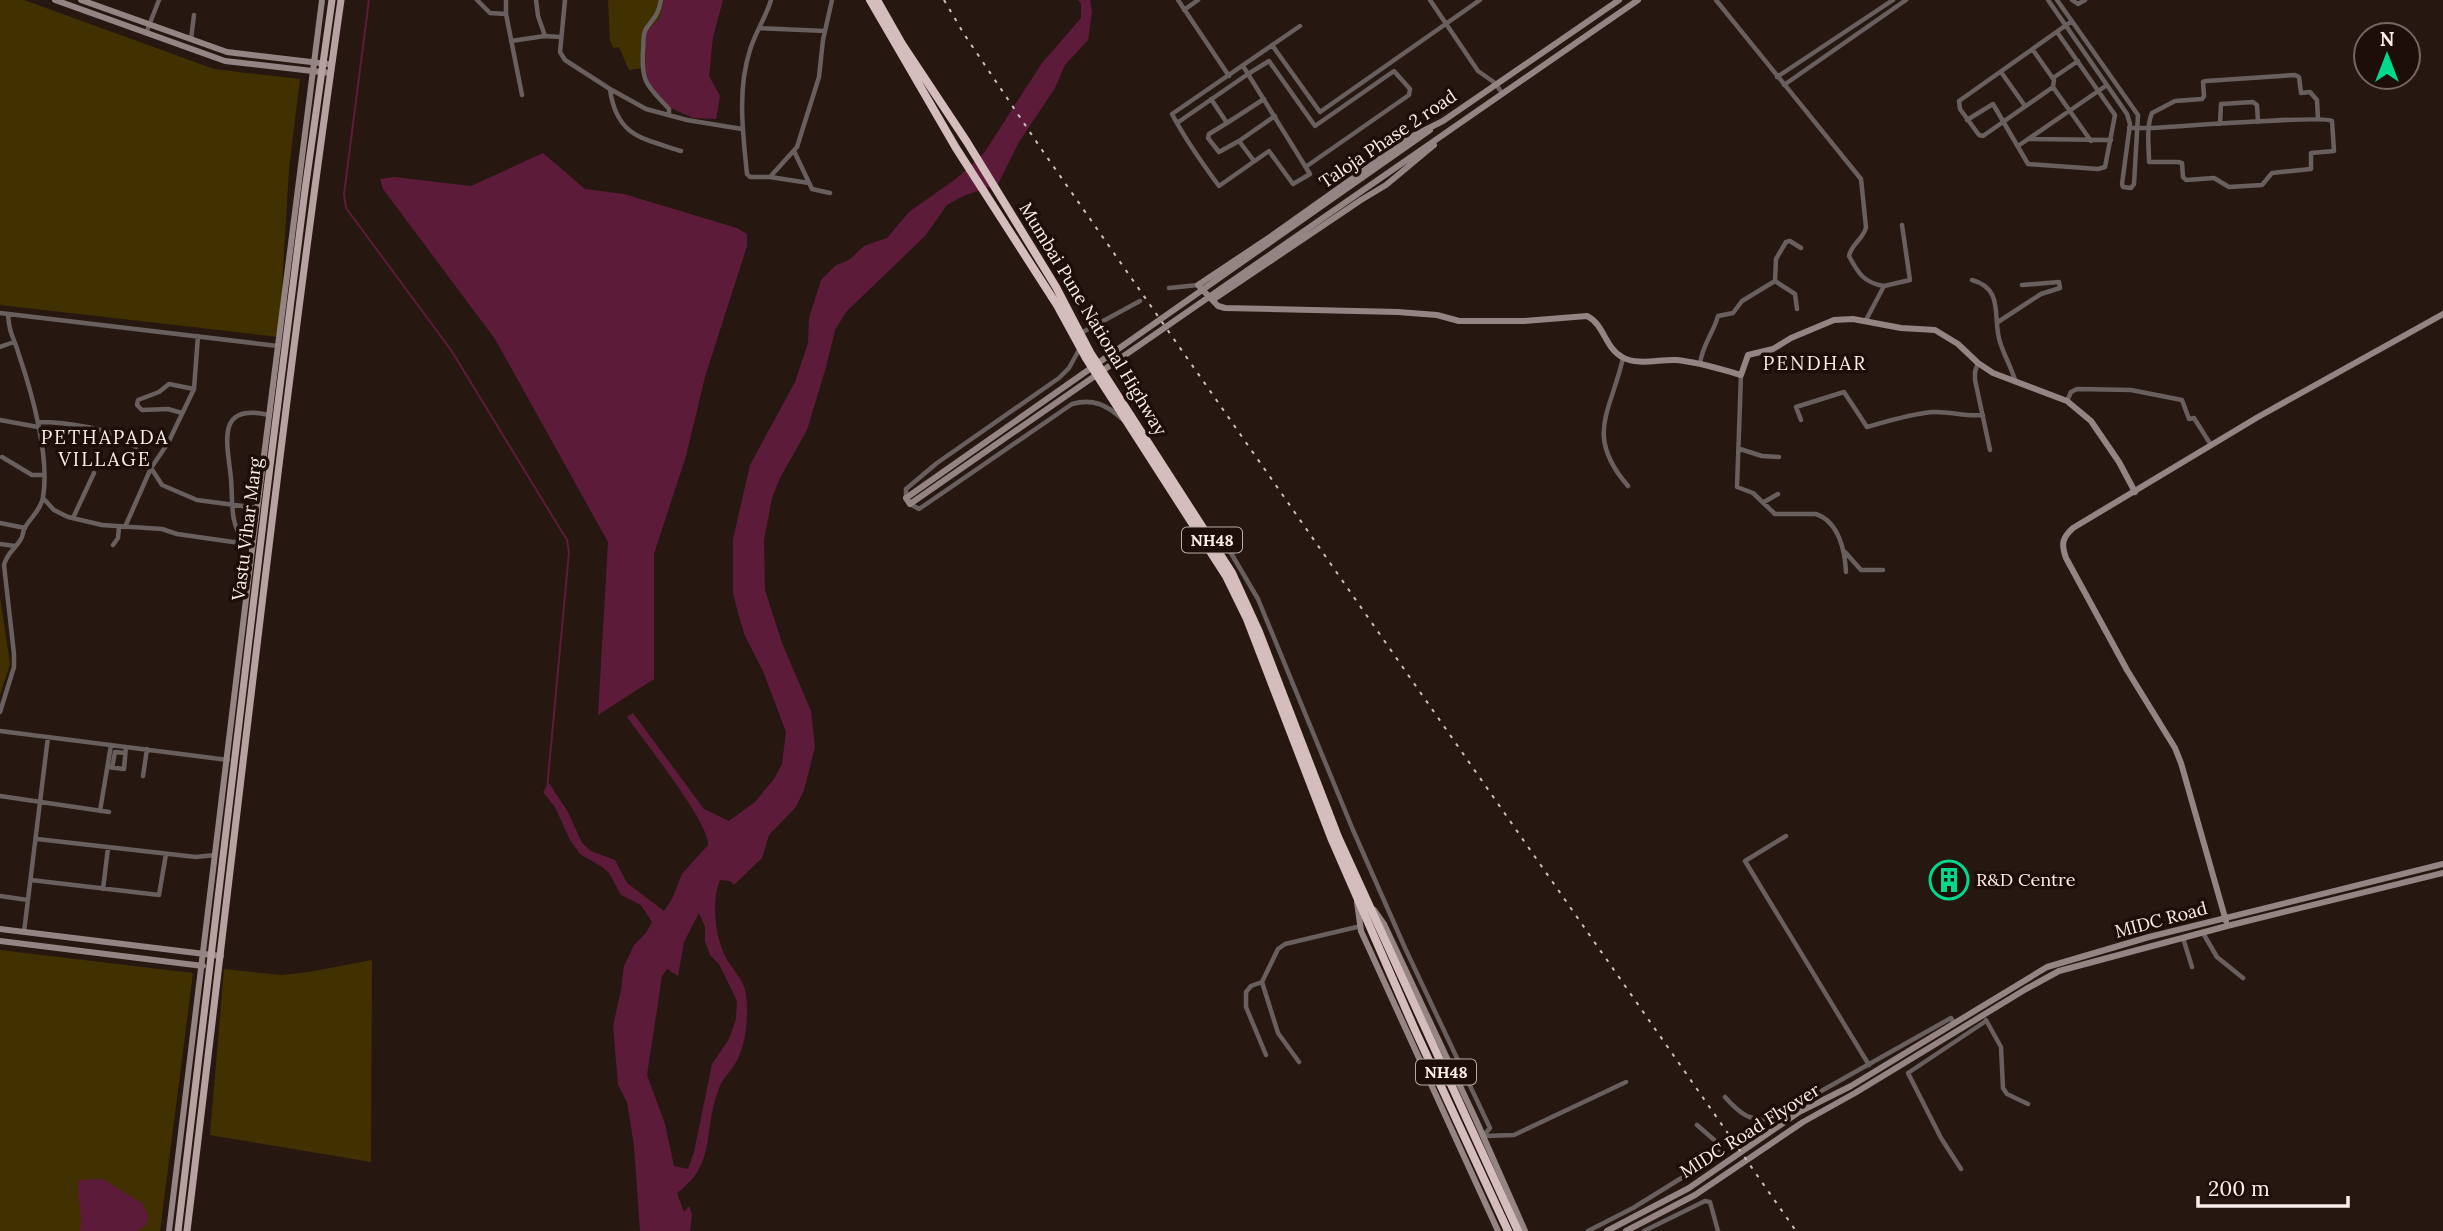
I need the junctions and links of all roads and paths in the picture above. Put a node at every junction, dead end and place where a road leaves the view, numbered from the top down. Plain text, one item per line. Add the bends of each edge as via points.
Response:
1 (81, 0) edge
2 (159, 0) edge
3 (323, 0) edge
4 (332, 0) edge
5 (341, 0) edge
6 (477, 0) edge
7 (506, 0) edge
8 (536, 0) edge
9 (565, 0) edge
10 (661, 0) edge
11 (771, 0) edge
12 (832, 0) edge
13 (870, 0) edge
14 (877, 0) edge
15 (1178, 0) edge
16 (1198, 0) edge
17 (1430, 0) edge
18 (1480, 0) edge
19 (1619, 0) edge
20 (1638, 0) edge
21 (1716, 0) edge
22 (1893, 0) edge
23 (1906, 0) edge
24 (2049, 0) edge
25 (2057, 0) edge
26 (2072, 0) edge
27 (2085, 0) edge
28 (60, 1) edge
29 (1184, 10) junction
30 (119, 14) junction
31 (506, 14) junction
32 (194, 15) dead end
33 (115, 22) junction
34 (2073, 22) junction
35 (1447, 24) junction
36 (149, 25) junction
37 (1300, 26) dead end
38 (2066, 26) junction
39 (759, 28) junction
40 (825, 31) junction
41 (2057, 32) junction
42 (146, 33) junction
43 (545, 36) junction
44 (560, 37) junction
45 (190, 40) junction
46 (511, 41) junction
47 (1272, 45) junction
48 (2033, 50) junction
49 (2078, 61) junction
50 (318, 63) junction
51 (331, 64) junction
52 (1243, 66) junction
53 (317, 72) junction
54 (2001, 72) junction
55 (330, 73) junction
56 (1248, 74) junction
57 (1374, 74) junction
58 (1229, 76) junction
59 (1777, 77) junction
60 (2053, 78) junction
61 (1380, 81) junction
62 (1495, 83) junction
63 (1784, 85) junction
64 (2107, 85) junction
65 (2053, 87) junction
66 (610, 89) junction
67 (2099, 91) junction
68 (1502, 93) junction
69 (522, 95) dead end
70 (1339, 98) junction
71 (1211, 99) junction
72 (1264, 99) junction
73 (1345, 106) junction
74 (2025, 106) junction
75 (2070, 111) junction
76 (669, 115) junction
77 (1275, 116) junction
78 (2318, 119) junction
79 (1968, 120) junction
80 (1443, 121) junction
81 (2003, 121) junction
82 (2258, 122) junction
83 (1177, 123) junction
84 (1227, 123) junction
85 (2220, 124) junction
86 (2129, 128) junction
87 (2138, 128) junction
88 (2149, 128) junction
89 (742, 129) junction
90 (1450, 130) junction
91 (2027, 139) junction
92 (2111, 140) junction
93 (1239, 141) junction
94 (2091, 141) junction
95 (2018, 145) junction
96 (681, 151) dead end
97 (794, 151) junction
98 (1254, 161) junction
99 (1307, 166) junction
100 (2123, 169) junction
101 (2134, 170) junction
102 (770, 177) junction
103 (809, 183) junction
104 (830, 192) dead end
105 (1902, 225) dead end
106 (1801, 248) dead end
107 (1972, 280) dead end
108 (1775, 281) junction
109 (1198, 285) junction
110 (2022, 285) dead end
111 (1884, 286) junction
112 (1169, 288) dead end
113 (1213, 300) junction
114 (1140, 301) dead end
115 (1797, 309) dead end
116 (0, 313) edge
117 (8, 314) junction
118 (2443, 314) edge
119 (1866, 320) junction
120 (1998, 322) junction
121 (1078, 335) junction
122 (198, 337) junction
123 (15, 342) junction
124 (0, 346) edge
125 (278, 346) junction
126 (1080, 348) junction
127 (1623, 358) junction
128 (1700, 363) junction
129 (1978, 363) junction
130 (1741, 375) junction
131 (2015, 380) junction
132 (194, 389) junction
133 (2067, 401) junction
134 (182, 413) junction
135 (271, 415) junction
136 (1983, 415) junction
137 (0, 420) edge
138 (1801, 420) dead end
139 (1128, 424) junction
140 (38, 425) junction
141 (2211, 445) junction
142 (1740, 449) junction
143 (1990, 450) dead end
144 (2, 457) dead end
145 (1779, 457) dead end
146 (151, 468) junction
147 (94, 472) dead end
148 (44, 475) junction
149 (1628, 485) dead end
150 (2135, 492) junction
151 (1778, 494) dead end
152 (43, 498) junction
153 (908, 501) junction
154 (1764, 502) junction
155 (233, 505) junction
156 (257, 508) junction
157 (73, 518) junction
158 (0, 523) edge
159 (121, 528) junction
160 (24, 529) junction
161 (1205, 530) junction
162 (249, 542) junction
163 (0, 544) edge
164 (113, 545) dead end
165 (15, 546) junction
166 (1845, 551) junction
167 (1883, 570) dead end
168 (1846, 572) dead end
169 (0, 712) edge
170 (0, 731) edge
171 (48, 737) junction
172 (111, 745) junction
173 (146, 749) junction
174 (126, 750) junction
175 (226, 760) junction
176 (235, 761) junction
177 (244, 762) junction
178 (110, 768) junction
179 (143, 776) dead end
180 (0, 796) edge
181 (41, 801) junction
182 (100, 811) junction
183 (108, 812) dead end
184 (1786, 836) dead end
185 (37, 839) junction
186 (108, 848) junction
187 (166, 854) junction
188 (215, 855) junction
189 (2443, 864) edge
190 (2443, 873) edge
191 (30, 880) junction
192 (103, 889) junction
193 (1360, 895) junction
194 (0, 896) edge
195 (28, 900) junction
196 (2225, 917) junction
197 (1366, 919) junction
198 (2227, 926) junction
199 (0, 929) edge
200 (14, 931) junction
201 (24, 932) junction
202 (2203, 933) junction
203 (2183, 938) junction
204 (0, 941) edge
205 (12, 943) junction
206 (203, 954) junction
207 (212, 955) junction
208 (220, 956) junction
209 (206, 967) junction
210 (2192, 967) dead end
211 (219, 968) junction
212 (2243, 978) dead end
213 (1262, 982) junction
214 (1978, 1008) junction
215 (1984, 1018) junction
216 (1954, 1023) junction
217 (1904, 1054) junction
218 (1266, 1055) dead end
219 (1910, 1060) junction
220 (199, 1061) junction
221 (1299, 1062) dead end
222 (1869, 1065) junction
223 (1626, 1082) dead end
224 (1725, 1097) dead end
225 (2028, 1104) dead end
226 (1697, 1125) dead end
227 (1483, 1136) junction
228 (1961, 1169) dead end
229 (169, 1231) edge
230 (178, 1231) edge
231 (187, 1231) edge
232 (1498, 1231) edge
233 (1508, 1231) edge
234 (1518, 1231) edge
235 (1525, 1231) edge
236 (1588, 1231) edge
237 (1607, 1231) edge
238 (1626, 1231) edge
239 (1644, 1231) edge
240 (1718, 1231) edge

1 - 30 street
2 - 36 street
3 - 50 street
4 - 50 main road, Vastu Vihar Marg
5 - 51 main road
6 - 31 street via 490,13
7 - 31 street
8 - 43 street
9 - 44 street
10 - 76 street via 656,19 645,31 642,68 646,83 669,109
11 - 39 street
12 - 40 street
13 - 121 highway, Mumbai Pune National Highway / NH48 via 956,148
14 - 121 highway, Mumbai Pune National Highway / NH48 via 1010,211
15 - 29 street
16 - 29 street
17 - 35 street
18 - 35 street
19 - 62 street, Taloja Phase 2 road
20 - 68 street, Taloja Phase 2 road
21 - 59 street
22 - 59 street
23 - 63 street
24 - 38 street
25 - 34 street
26 - 27 street via 2078,4
28 - 33 street
29 - 58 street
30 - 33 street
30 - 36 street
31 - 46 street
32 - 45 street
33 - 42 street
34 - 38 street
34 - 87 street via 2136,112
35 - 57 street
35 - 62 street via 1478,71
36 - 42 street
36 - 45 street
37 - 47 street
38 - 41 street
38 - 64 street
39 - 40 street
39 - 89 street via 744,80
40 - 97 street via 819,77
41 - 48 street
41 - 49 street
42 - 53 street via 225,61
43 - 44 street
43 - 46 street
44 - 66 street via 562,57
45 - 50 street via 232,54
46 - 69 street
47 - 52 street
47 - 70 street via 1320,112
48 - 54 street
48 - 60 street
49 - 60 street
49 - 67 street
50 - 51 street
50 - 53 main road, Vastu Vihar Marg
51 - 55 main road
52 - 56 street
52 - 58 street
53 - 55 street
53 - 125 street
53 - 176 main road, Vastu Vihar Marg
54 - 74 street
54 - 79 street via 1959,101
55 - 177 main road
56 - 71 street
56 - 72 street
56 - 73 street via 1269,61 1315,127
57 - 61 street
57 - 70 street
58 - 83 street via 1172,114
59 - 63 street
60 - 65 street
61 - 73 street
61 - 99 street via 1395,71 1411,93
62 - 68 street
62 - 80 street, Taloja Phase 2 road
63 - 111 street via 1861,179 1865,235 1849,256 1867,282
64 - 67 street
64 - 86 street via 2127,114
65 - 74 street
65 - 75 street
66 - 76 street
66 - 96 street via 613,108 627,129
67 - 75 street
67 - 92 street via 2115,115
68 - 90 street, Taloja Phase 2 road
70 - 73 street
71 - 83 street
71 - 84 street
72 - 77 street
72 - 84 street
74 - 81 street
75 - 91 street
75 - 94 street
76 - 89 street
77 - 93 street
77 - 99 street
78 - 82 street
78 - 88 street via 2316,97 2301,93 2300,77 2290,75 2203,82 2202,99 2170,103 2152,113
78 - 88 street via 2332,121 2334,151 2311,153 2311,169 2272,173 2262,185 2230,187 2214,178 2186,180 2182,163 2151,164
79 - 81 street via 1981,136
79 - 81 street via 1993,104
80 - 109 street, Taloja Phase 2 road via 1410,137
80 - 153 street
81 - 95 street
82 - 85 street
82 - 85 street via 2258,105 2253,102 2221,104
83 - 98 street via 1219,186
84 - 93 street via 1208,138 1219,152
85 - 88 street
86 - 87 street
86 - 100 street
87 - 88 street
87 - 101 street
89 - 102 street via 748,176
90 - 113 street, Taloja Phase 2 road via 1386,186
90 - 153 street via 998,444
91 - 94 street
91 - 95 street
92 - 94 street
92 - 95 street via 2102,169 2031,165
93 - 98 street
97 - 102 street
97 - 103 street
98 - 99 street via 1270,151 1293,184 1311,174
100 - 101 street
100 - 101 street via 2122,184 2127,188 2133,186
102 - 103 street
103 - 104 street via 812,189
105 - 111 street via 1910,279
106 - 108 street via 1786,242 1776,259
107 - 120 street via 1989,288
108 - 115 street via 1796,294
108 - 128 street via 1742,301 1733,313 1718,316
109 - 112 street, Taloja Phase 2 road
109 - 113 street
110 - 120 street via 2059,282 2060,288 2041,294
111 - 119 street
113 - 127 street via 1225,309 1437,315 1459,321 1587,316
114 - 121 street
116 - 117 street
117 - 122 street
117 - 123 street
118 - 141 street
119 - 129 street via 1935,331
119 - 130 street via 1835,320 1773,349 1748,355
120 - 131 street via 2000,342
121 - 126 highway, Mumbai Pune National Highway / NH48
121 - 161 highway, Mumbai Pune National Highway / NH48
122 - 125 street
122 - 132 street
123 - 124 street
123 - 140 street
125 - 135 street
126 - 139 highway, Mumbai Pune National Highway / NH48
126 - 153 street via 1059,379 906,489
127 - 128 street
127 - 149 street via 1603,426 1612,467
128 - 130 street
129 - 131 street
129 - 136 street via 1975,380
130 - 142 street
131 - 133 street
132 - 134 street
132 - 134 street via 169,384 138,400 142,410
133 - 141 street via 2077,389 2131,390 2182,400 2189,419 2194,418
133 - 150 street via 2091,421
134 - 146 street
135 - 155 street via 238,415 227,432
135 - 156 street
136 - 138 street via 1936,412 1867,427 1844,392 1797,407
136 - 143 street
137 - 140 street
139 - 153 street via 1101,404 1072,404 919,509
139 - 193 highway, Mumbai Pune National Highway / NH48 via 1213,555 1247,618 1320,812
140 - 146 street via 54,422 104,431 136,448
140 - 148 street
141 - 150 street
142 - 145 street
142 - 154 street via 1737,487
144 - 148 street via 32,475
146 - 155 street via 171,490 197,500
146 - 159 street
147 - 157 street
148 - 152 street
150 - 196 street via 2073,528 2062,545 2127,670 2175,748
151 - 154 street
152 - 157 street via 54,510
152 - 160 street
154 - 166 street via 1779,515 1822,516
155 - 156 street
155 - 162 street via 235,527
156 - 162 street
157 - 159 street
158 - 160 street
159 - 162 street
159 - 164 street
160 - 165 street
161 - 193 highway, Mumbai Pune National Highway / NH48 via 1245,601
161 - 227 street via 1218,531 1258,599 1353,830 1490,1128
162 - 175 street
163 - 165 street
165 - 169 street via 4,565 14,667
166 - 167 street via 1861,570
166 - 168 street
170 - 171 street
171 - 172 street
171 - 181 street
172 - 174 street
172 - 178 street
173 - 174 street
173 - 175 street
173 - 179 street
174 - 178 street via 115,752
174 - 178 street via 124,769
175 - 176 street
175 - 188 street
176 - 177 street
176 - 207 main road, Vastu Vihar Marg
177 - 208 main road
178 - 182 street
180 - 181 street
181 - 182 street
181 - 185 street
182 - 183 street
184 - 222 street via 1745,861
185 - 186 street
185 - 191 street
186 - 187 street
186 - 192 street
187 - 188 street
187 - 192 street via 159,895
188 - 206 street
189 - 196 street, MIDC Road
190 - 198 street, MIDC Road
191 - 192 street
191 - 195 street
193 - 197 highway, NH48
193 - 227 street via 1384,924
194 - 195 street
195 - 201 street
196 - 198 street
196 - 214 street, MIDC Road via 2056,963
197 - 213 street via 1285,944
197 - 232 street
197 - 233 highway, NH48
197 - 234 highway, NH48
198 - 202 street, MIDC Road
199 - 200 street
200 - 201 street
200 - 205 street
201 - 206 street
202 - 203 street, MIDC Road
202 - 212 street via 2217,957
203 - 210 street
203 - 215 street, MIDC Road via 2059,971
204 - 205 street
205 - 209 street
206 - 207 street
206 - 209 street
207 - 208 street
207 - 209 main road, Vastu Vihar Marg
208 - 211 main road
209 - 211 street
209 - 220 main road, Vastu Vihar Marg
211 - 220 main road
213 - 218 street via 1251,986 1245,997
213 - 221 street via 1278,1033
214 - 215 street
214 - 216 street, MIDC Road
215 - 219 street, MIDC Road
215 - 225 street via 2001,1047 2003,1088
215 - 228 street via 1908,1073
216 - 217 street, MIDC Road
216 - 222 street via 1951,1018
217 - 219 street
217 - 237 street, MIDC Road Flyover via 1799,1112 1689,1188
219 - 238 street, MIDC Road Flyover via 1803,1122 1695,1195
220 - 229 street
220 - 230 main road
220 - 231 main road
222 - 224 street via 1765,1120 1747,1117
223 - 227 street via 1514,1135
226 - 236 street via 1720,1145 1717,1156
227 - 235 street
239 - 240 street via 1704,1201 1710,1202

